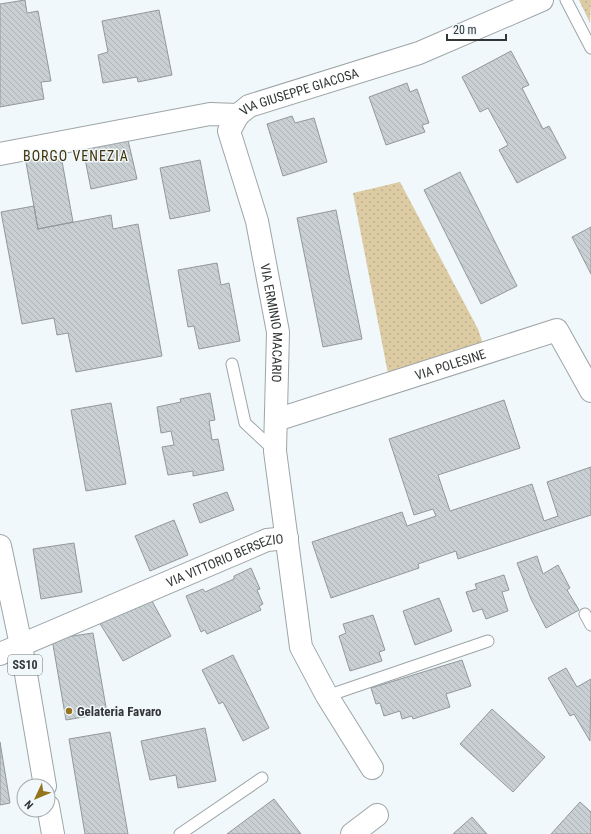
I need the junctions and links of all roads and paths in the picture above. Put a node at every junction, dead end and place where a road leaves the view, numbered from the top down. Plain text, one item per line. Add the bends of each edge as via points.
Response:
1 (542, 0) edge
2 (566, 0) edge
3 (591, 48) edge
4 (238, 115) junction
5 (0, 154) edge
6 (232, 364) dead end
7 (591, 391) edge
8 (276, 420) junction
9 (275, 451) junction
10 (287, 538) junction
11 (0, 546) edge
12 (585, 614) dead end
13 (591, 625) edge
14 (488, 641) dead end
15 (21, 645) junction
16 (0, 654) edge
17 (326, 696) junction
18 (372, 768) dead end
19 (44, 778) edge
20 (262, 778) dead end
21 (377, 815) dead end
22 (50, 818) edge
23 (53, 834) edge
24 (180, 834) edge
25 (352, 834) edge

1 - 4 street, VIA GIUSEPPE GIACOSA via 419,53 249,106
2 - 3 lane
4 - 5 street, VIA GIUSEPPE GIACOSA via 210,114
4 - 8 street, VIA ERMINIO MACARIO via 229,131 257,221 278,332
6 - 9 lane via 245,423
7 - 8 street, VIA POLESINE via 557,330
8 - 9 street, VIA ERMINIO MACARIO
9 - 10 street, VIA ERMINIO MACARIO
10 - 15 street, VIA VITTORIO BERSEZIO via 267,540
10 - 17 street, VIA VITTORIO BERSEZIO via 301,647
11 - 15 street, SS10
12 - 13 lane
14 - 17 lane
15 - 16 street, VIA VITTORIO BERSEZIO
15 - 19 street, SS10
17 - 18 street, VIA VITTORIO BERSEZIO
20 - 24 lane
21 - 25 street
22 - 23 street

